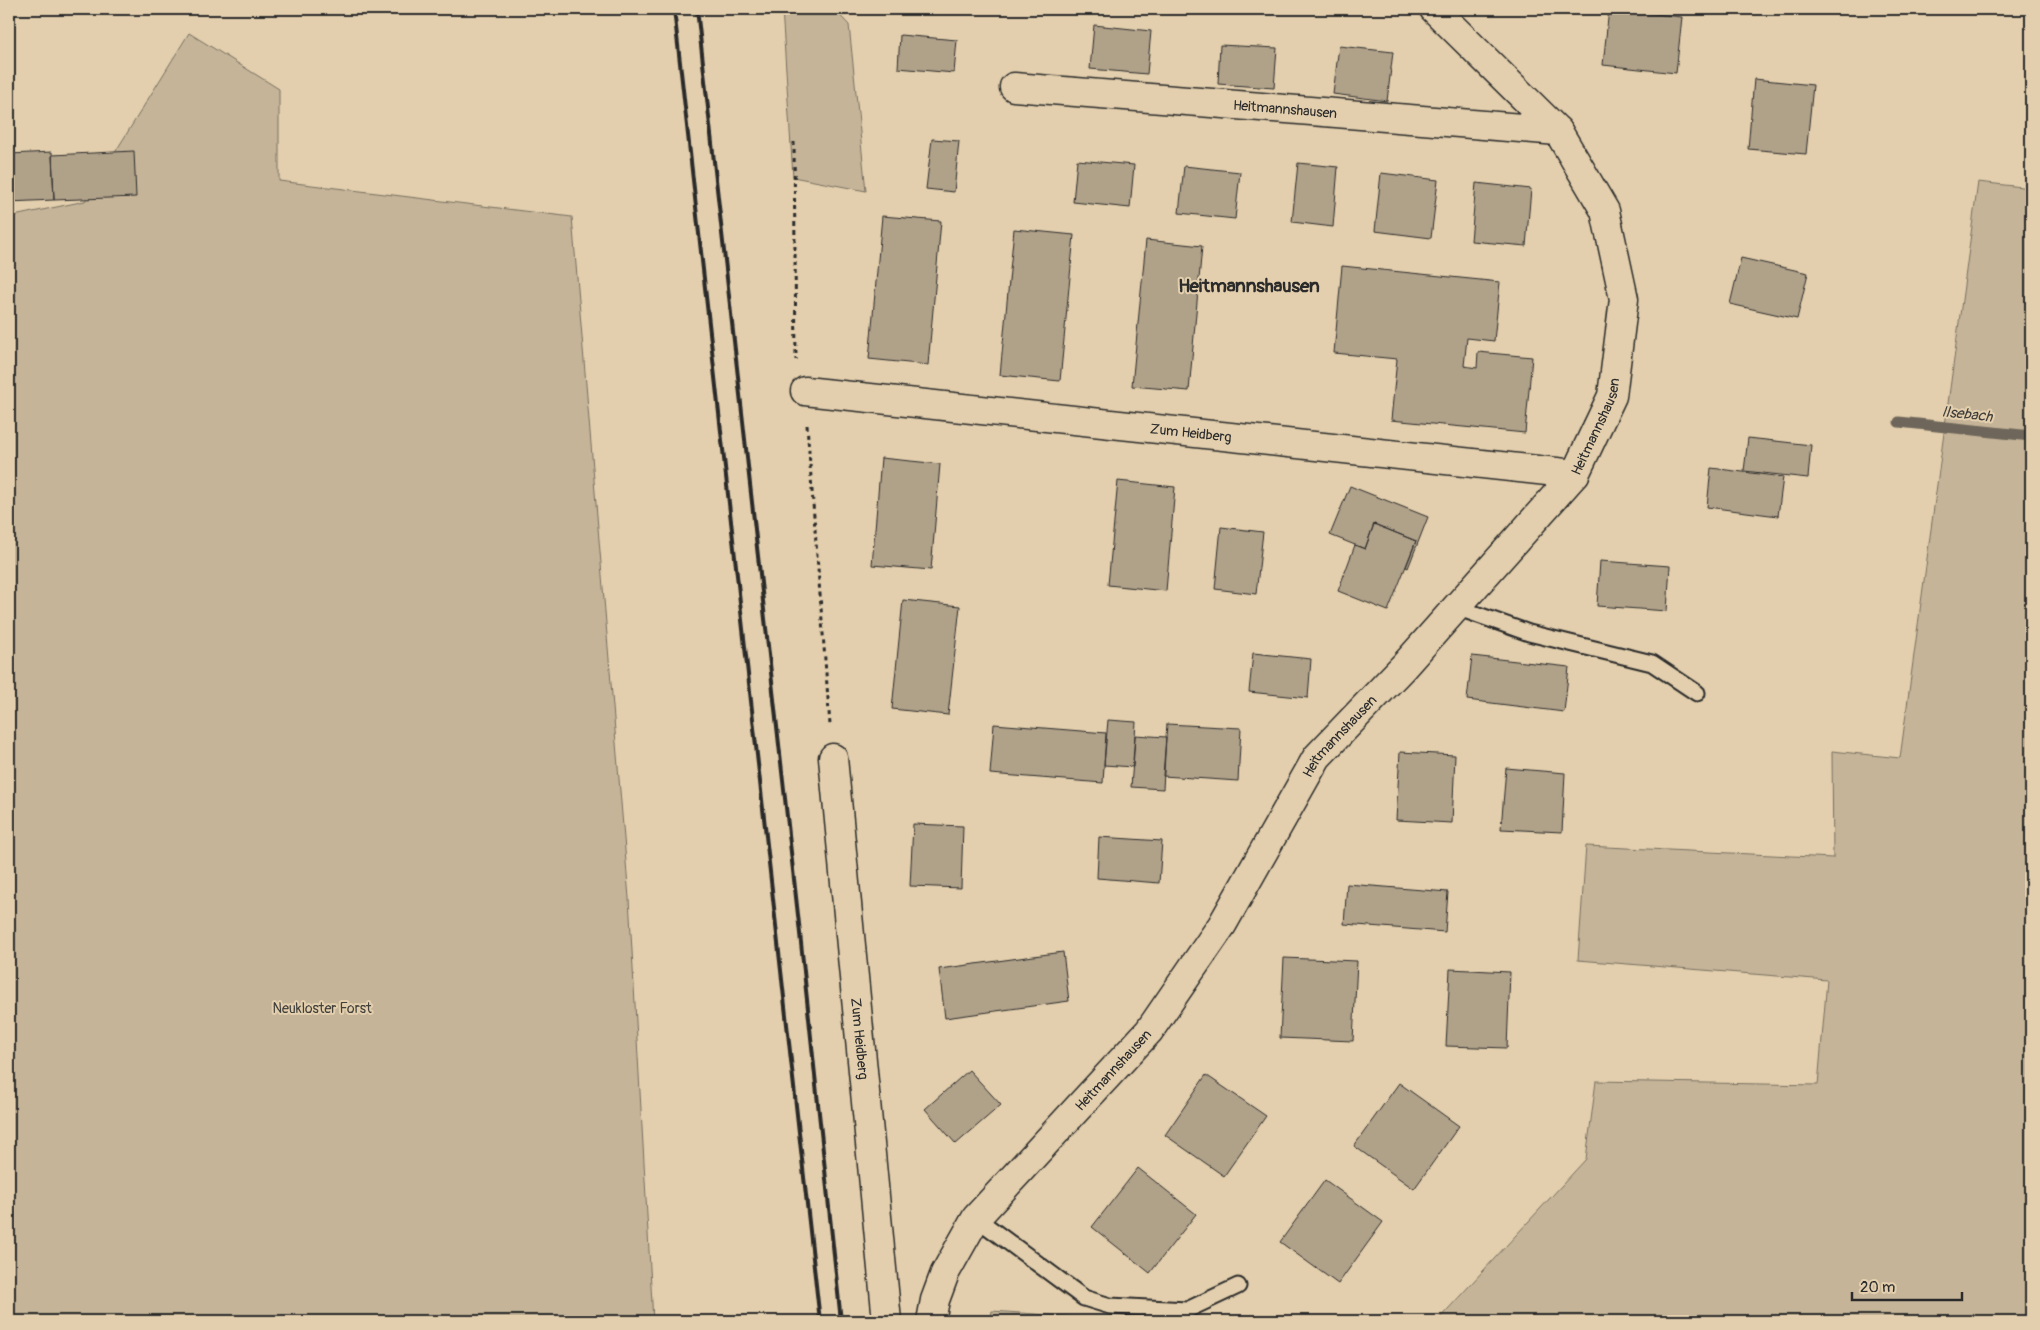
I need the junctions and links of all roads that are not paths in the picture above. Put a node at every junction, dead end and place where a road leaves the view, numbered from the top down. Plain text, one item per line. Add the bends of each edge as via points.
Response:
1 (1434, 9) edge
2 (1014, 87) dead end
3 (1558, 131) junction
4 (805, 391) road end
5 (1575, 474) junction
6 (1456, 607) junction
7 (1697, 693) dead end
8 (833, 758) road end
9 (976, 1218) junction
10 (1238, 1286) dead end
11 (887, 1321) edge
12 (931, 1321) edge

1 - 3 street, Heitmannshausen
2 - 3 street, Heitmannshausen
3 - 5 street, Heitmannshausen via 1605,211 1624,299 1612,396
4 - 5 street, Zum Heidberg
5 - 6 street, Heitmannshausen
6 - 7 lane via 1529,633 1652,663
6 - 9 street, Heitmannshausen via 1317,757 1225,920 1148,1031
8 - 11 street, Zum Heidberg
9 - 10 lane via 1084,1298 1110,1306 1186,1310
9 - 12 street, Heitmannshausen via 945,1273

